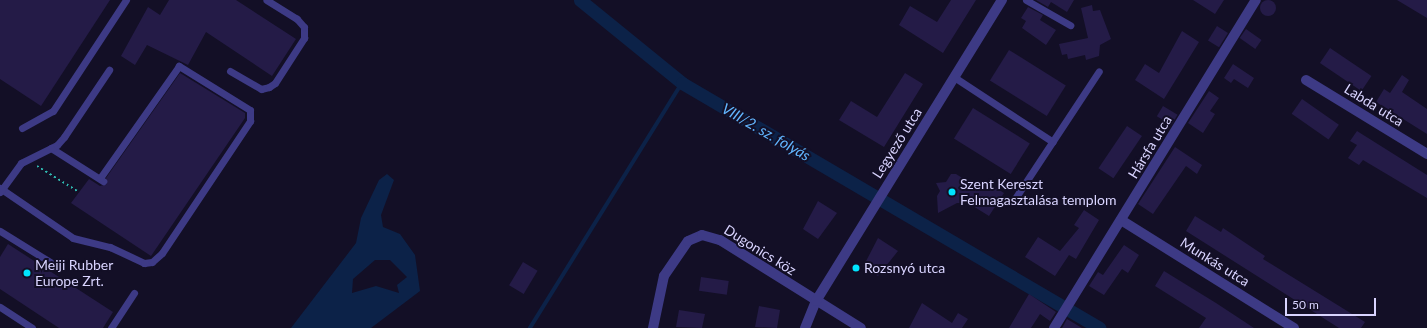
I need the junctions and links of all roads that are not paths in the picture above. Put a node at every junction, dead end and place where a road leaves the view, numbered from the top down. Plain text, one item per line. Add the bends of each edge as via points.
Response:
1 (126, 0) edge
2 (267, 0) edge
3 (1002, 0) edge
4 (1026, 0) edge
5 (1256, 0) edge
6 (1070, 25) dead end
7 (109, 70) dead end
8 (230, 71) dead end
9 (1099, 71) dead end
10 (954, 77) junction
11 (1306, 80) dead end
12 (22, 128) dead end
13 (1053, 142) junction
14 (51, 148) junction
15 (1427, 154) edge
16 (1, 190) edge
17 (1014, 200) dead end
18 (1121, 220) junction
19 (0, 231) edge
20 (50, 262) dead end
21 (134, 293) dead end
22 (816, 301) junction
23 (0, 307) edge
24 (32, 328) edge
25 (112, 328) edge
26 (653, 328) edge
27 (805, 328) edge
28 (861, 328) edge
29 (1054, 328) edge
30 (1294, 328) edge

1 - 12 lane via 53,111
2 - 8 lane via 297,19 304,27 304,38 275,83 268,87 261,90
3 - 10 street, Legyező utca
4 - 6 lane
5 - 18 street, Hársfa utca
7 - 14 lane via 64,137
9 - 13 lane
10 - 13 lane
10 - 22 street, Legyező utca
11 - 15 street, Labda utca
13 - 17 lane
14 - 16 lane via 26,159
14 - 16 lane via 102,180 179,66 250,110 250,120 162,253 152,262 144,263 110,247 73,238
18 - 29 street, Hársfa utca
18 - 30 street, Munkás utca
19 - 20 lane
21 - 25 lane
22 - 26 street, Dugonics köz via 720,240 702,235 688,241 664,276
22 - 27 street, Legyező utca
22 - 28 street
23 - 24 lane

